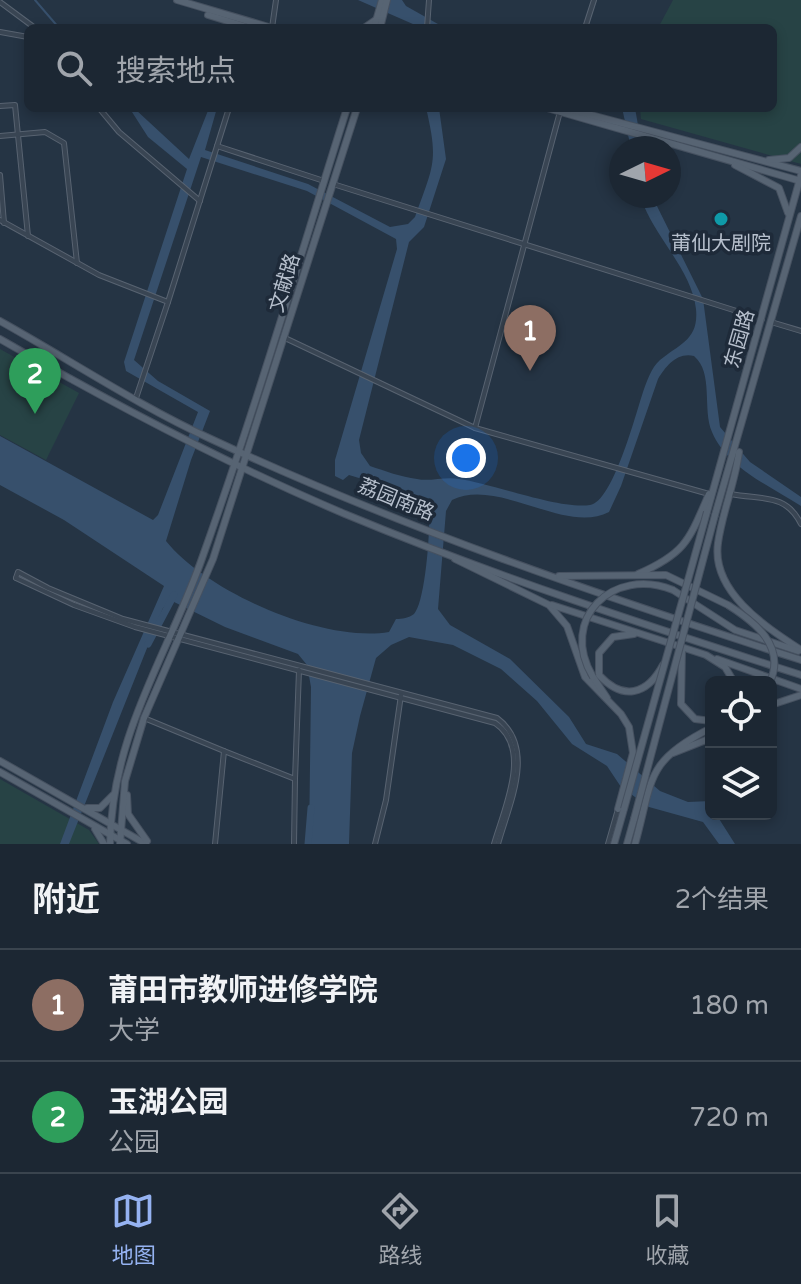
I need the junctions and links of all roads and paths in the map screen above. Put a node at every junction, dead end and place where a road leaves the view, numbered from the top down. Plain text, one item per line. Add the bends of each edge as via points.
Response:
1 (168, 0) edge
2 (177, 0) edge
3 (276, 0) edge
4 (384, 0) edge
5 (429, 0) edge
6 (594, 0) edge
7 (0, 2) edge
8 (233, 20) junction
9 (381, 22) edge
10 (30, 24) edge
11 (242, 24) edge
12 (258, 24) edge
13 (273, 24) edge
14 (427, 24) edge
15 (586, 24) edge
16 (0, 32) edge
17 (24, 36) edge
18 (0, 106) edge
19 (102, 112) edge
20 (228, 112) edge
21 (346, 112) edge
22 (356, 112) edge
23 (561, 112) edge
24 (572, 112) edge
25 (18, 134) junction
26 (649, 134) junction
27 (0, 136) edge
28 (801, 147) edge
29 (216, 149) junction
30 (725, 160) junction
31 (766, 161) junction
32 (0, 175) edge
33 (800, 177) edge
34 (324, 181) junction
35 (333, 184) junction
36 (201, 201) junction
37 (788, 214) junction
38 (801, 218) edge
39 (2, 222) edge
40 (28, 236) junction
41 (525, 244) junction
42 (77, 263) junction
43 (167, 301) junction
44 (762, 319) junction
45 (0, 321) edge
46 (771, 322) junction
47 (801, 331) edge
48 (285, 338) junction
49 (0, 339) edge
50 (136, 398) junction
51 (475, 428) junction
52 (741, 431) junction
53 (237, 451) junction
54 (246, 455) junction
55 (722, 460) junction
56 (233, 463) junction
57 (244, 468) junction
58 (709, 494) junction
59 (731, 494) junction
60 (801, 524) edge
61 (690, 539) junction
62 (718, 546) junction
63 (445, 553) junction
64 (550, 575) junction
65 (632, 577) junction
66 (545, 602) junction
67 (170, 634) junction
68 (640, 634) junction
69 (180, 636) junction
70 (682, 648) junction
71 (801, 651) edge
72 (706, 655) junction
73 (666, 658) junction
74 (801, 660) edge
75 (301, 670) junction
76 (801, 675) edge
77 (730, 676) edge
78 (771, 676) edge
79 (801, 692) edge
80 (398, 694) junction
81 (777, 702) edge
82 (613, 707) junction
83 (144, 718) junction
84 (705, 720) edge
85 (705, 731) edge
86 (705, 740) edge
87 (224, 751) junction
88 (663, 758) junction
89 (0, 761) edge
90 (129, 767) junction
91 (0, 772) edge
92 (295, 779) junction
93 (114, 792) junction
94 (83, 807) junction
95 (621, 809) junction
96 (638, 819) junction
97 (90, 823) junction
98 (109, 823) junction
99 (121, 830) junction
100 (110, 834) junction
101 (122, 843) edge
102 (107, 844) edge
103 (148, 844) edge
104 (215, 844) edge
105 (294, 844) edge
106 (375, 844) edge
107 (496, 844) edge
108 (611, 844) edge
109 (627, 844) edge
110 (635, 844) edge

1 - 8 main road
2 - 8 main road
3 - 13 street
4 - 9 main road
5 - 14 street
6 - 15 street
7 - 10 street
8 - 11 main road
8 - 12 main road
16 - 17 street
18 - 25 street via 15,105
19 - 36 street
20 - 29 street
21 - 34 main road
22 - 35 main road, 文献路
23 - 41 street
24 - 26 main road
25 - 27 street
25 - 40 street
25 - 42 street via 49,132 64,143
26 - 30 main road
26 - 31 main road
28 - 31 main road via 789,158
29 - 34 street
29 - 36 street
30 - 33 main road
30 - 37 main road via 779,188
31 - 33 main road
32 - 39 street
33 - 37 main road, 东园路
34 - 53 main road
35 - 41 street
35 - 48 main road, 文献路
36 - 43 street
37 - 44 main road, 东园路
38 - 46 main road, 东园路
39 - 40 street
40 - 42 street
41 - 44 street
41 - 51 street
42 - 43 street
43 - 50 street
44 - 55 main road, 东园路
45 - 50 main road, 荔园南路
46 - 47 street
46 - 52 main road, 东园路
48 - 51 street
48 - 54 main road, 文献路
49 - 56 main road, 荔园南路
50 - 53 main road, 荔园南路
51 - 58 street
52 - 59 main road
52 - 70 main road, 东园路, bridge
53 - 54 main road, 荔园南路
53 - 56 main road
54 - 57 main road, 文献路
54 - 64 main road, 荔园南路
55 - 58 main road
55 - 73 main road, 东园路, bridge
56 - 57 main road, 荔园南路
56 - 67 main road
57 - 63 main road, 荔园南路
57 - 69 main road, 文献路
58 - 61 main road
59 - 60 street via 773,497 794,510
59 - 62 main road
61 - 62 main road
61 - 65 main road via 670,560
62 - 71 main road via 719,568 730,590
63 - 66 main road
63 - 76 main road, 荔园南路
64 - 65 main road
64 - 74 main road, 荔园南路
65 - 78 main road, bridge via 666,575 751,619 767,637 775,659
66 - 68 main road
66 - 82 main road via 567,626 585,677
67 - 67 street via 93,608 18,572 16,578 74,605
67 - 69 street
67 - 93 main road via 133,716
68 - 72 main road
68 - 73 main road, bridge via 613,637 605,644 599,653 599,675 619,692 632,693 646,688
69 - 75 street
69 - 83 main road, 文献路
70 - 84 main road via 679,694 688,712
70 - 96 main road, bridge
71 - 82 main road, bridge via 735,630 673,590 646,581 630,583 598,600 582,636 585,664
72 - 77 main road
72 - 79 main road
73 - 95 main road, bridge
75 - 80 street
75 - 92 street
79 - 81 main road
80 - 106 street via 386,800
80 - 107 street via 489,716 512,733 519,762
82 - 95 main road via 629,727 633,753
83 - 87 street
83 - 90 main road, 文献路
85 - 88 main road
86 - 88 main road
87 - 92 street
87 - 104 street
88 - 96 main road
89 - 94 main road
90 - 99 main road
90 - 103 main road via 128,814
91 - 97 main road
92 - 105 street
93 - 94 main road via 100,808
93 - 98 main road
94 - 98 main road
95 - 108 main road
96 - 109 main road
96 - 110 main road
97 - 100 main road
97 - 102 main road
98 - 99 main road
98 - 100 main road
99 - 101 main road
99 - 103 main road
100 - 101 main road
100 - 102 main road

